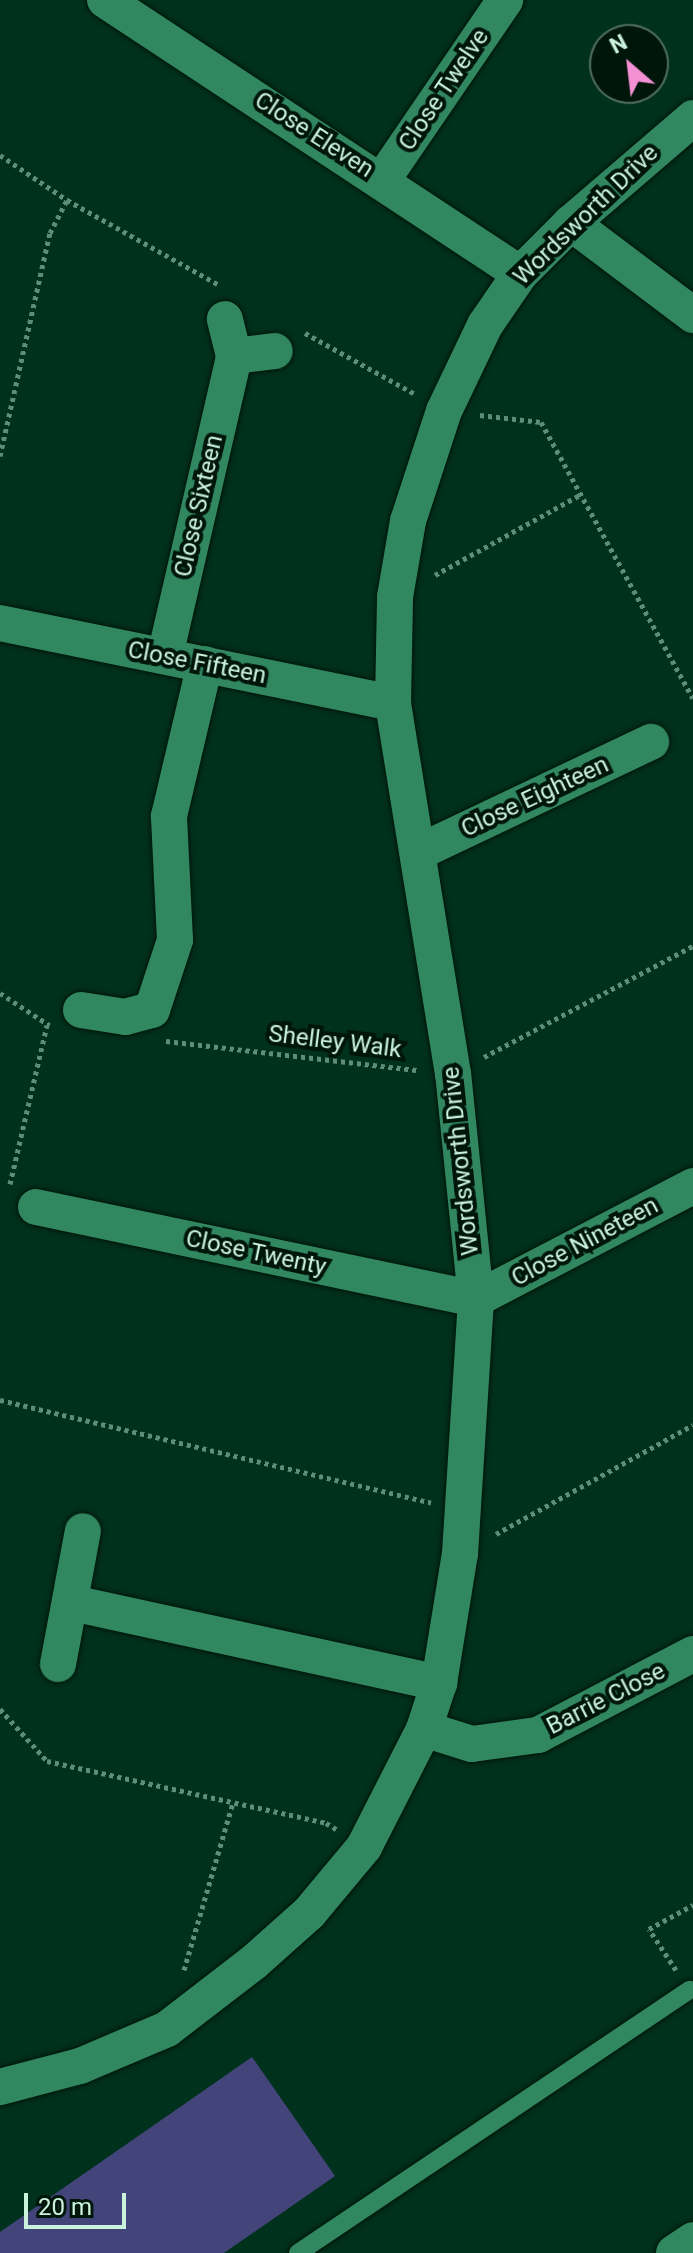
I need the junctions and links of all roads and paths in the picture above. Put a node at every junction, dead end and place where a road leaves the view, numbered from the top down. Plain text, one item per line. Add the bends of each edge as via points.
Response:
1 (105, 0) edge
2 (505, 0) edge
3 (693, 118) edge
4 (383, 179) junction
5 (67, 200) dead end
6 (571, 223) junction
7 (520, 274) junction
8 (693, 315) edge
9 (225, 319) dead end
10 (275, 351) dead end
11 (234, 356) junction
12 (444, 411) junction
13 (0, 456) edge
14 (582, 494) junction
15 (395, 597) junction
16 (0, 623) edge
17 (165, 656) junction
18 (205, 664) junction
19 (693, 698) edge
20 (393, 703) junction
21 (651, 742) dead end
22 (419, 852) junction
23 (693, 946) edge
24 (0, 993) edge
25 (71, 1019) joint
26 (47, 1025) junction
27 (155, 1040) dead end
28 (453, 1074) junction
29 (693, 1186) edge
30 (21, 1203) joint
31 (476, 1299) junction
32 (0, 1400) edge
33 (693, 1425) edge
34 (462, 1511) junction
35 (83, 1531) dead end
36 (460, 1554) junction
37 (72, 1603) junction
38 (693, 1654) edge
39 (58, 1664) dead end
40 (439, 1683) junction
41 (0, 1709) edge
42 (424, 1729) junction
43 (233, 1802) junction
44 (364, 1847) junction
45 (693, 1905) edge
46 (690, 1990) joint
47 (167, 2029) junction
48 (0, 2087) edge
49 (693, 2240) edge
50 (298, 2253) edge
51 (674, 2253) edge

1 - 4 street, Close Eleven
2 - 4 street, Close Twelve
3 - 6 street, Wordsworth Drive
4 - 7 street, Close Eleven
5 - 13 path via 50,233
6 - 7 street, Wordsworth Drive
6 - 8 street
7 - 12 street, Wordsworth Drive via 485,325
9 - 11 street, Close Sixteen
10 - 11 street
11 - 17 street, Close Sixteen
12 - 14 path via 541,422
12 - 15 street, Wordsworth Drive via 408,521
14 - 15 path
14 - 19 path
15 - 20 street, Wordsworth Drive
16 - 17 street, Close Fifteen
17 - 18 street, Close Fifteen
18 - 20 street, Close Fifteen
18 - 25 street via 169,816 175,940 186,957 152,1010
20 - 22 street, Wordsworth Drive
21 - 22 street, Close Eighteen
22 - 28 street, Wordsworth Drive
23 - 28 path
24 - 26 path
25 - 26 path
26 - 30 path
27 - 28 path, Shelley Walk
28 - 31 street, Wordsworth Drive
29 - 31 street, Close Nineteen
30 - 31 street, Close Twenty
31 - 34 street, Wordsworth Drive
32 - 34 path
33 - 36 path
34 - 36 street, Wordsworth Drive
35 - 37 street
36 - 40 street, Wordsworth Drive
37 - 39 street
37 - 40 street
38 - 42 street, Barrie Close via 538,1735 472,1744
40 - 42 street, Wordsworth Drive
41 - 43 path via 47,1761
42 - 44 street, Wordsworth Drive
43 - 44 path via 326,1823
43 - 47 path
44 - 47 street, Wordsworth Drive via 309,1913
45 - 46 path via 649,1929
46 - 50 lane
47 - 48 street, Wordsworth Drive via 80,2066
49 - 51 street

